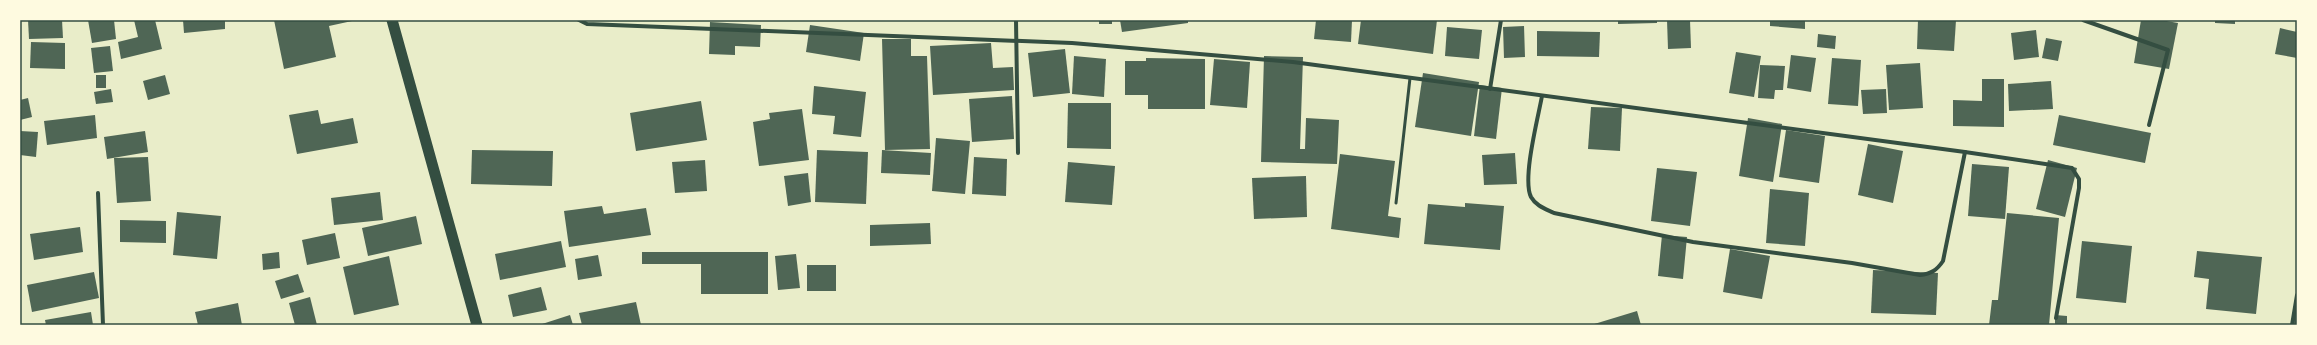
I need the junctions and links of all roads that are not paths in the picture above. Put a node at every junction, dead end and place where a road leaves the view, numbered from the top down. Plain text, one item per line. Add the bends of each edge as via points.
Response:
1 (392, 20) edge
2 (579, 20) edge
3 (1016, 20) edge
4 (1501, 20) edge
5 (2083, 20) edge
6 (1016, 40) junction
7 (1410, 78) junction
8 (1490, 89) junction
9 (1542, 96) junction
10 (2149, 125) dead end
11 (1966, 152) junction
12 (1018, 153) dead end
13 (98, 193) dead end
14 (1396, 203) dead end
15 (2297, 295) edge
16 (2056, 318) dead end
17 (103, 325) edge
18 (477, 325) edge
19 (2292, 325) edge

1 - 18 highway
2 - 6 street via 587,24
3 - 6 street
4 - 8 street
5 - 10 street via 2168,50
6 - 7 street via 1293,62
6 - 12 street
7 - 8 street
7 - 14 lane
8 - 9 street
9 - 11 street
9 - 11 street via 1527,180 1531,197 1537,204 1554,213 1693,242 1852,263 1920,275 1933,271 1943,261
11 - 16 street via 2072,168 2076,172 2079,188
13 - 17 street
15 - 19 street

